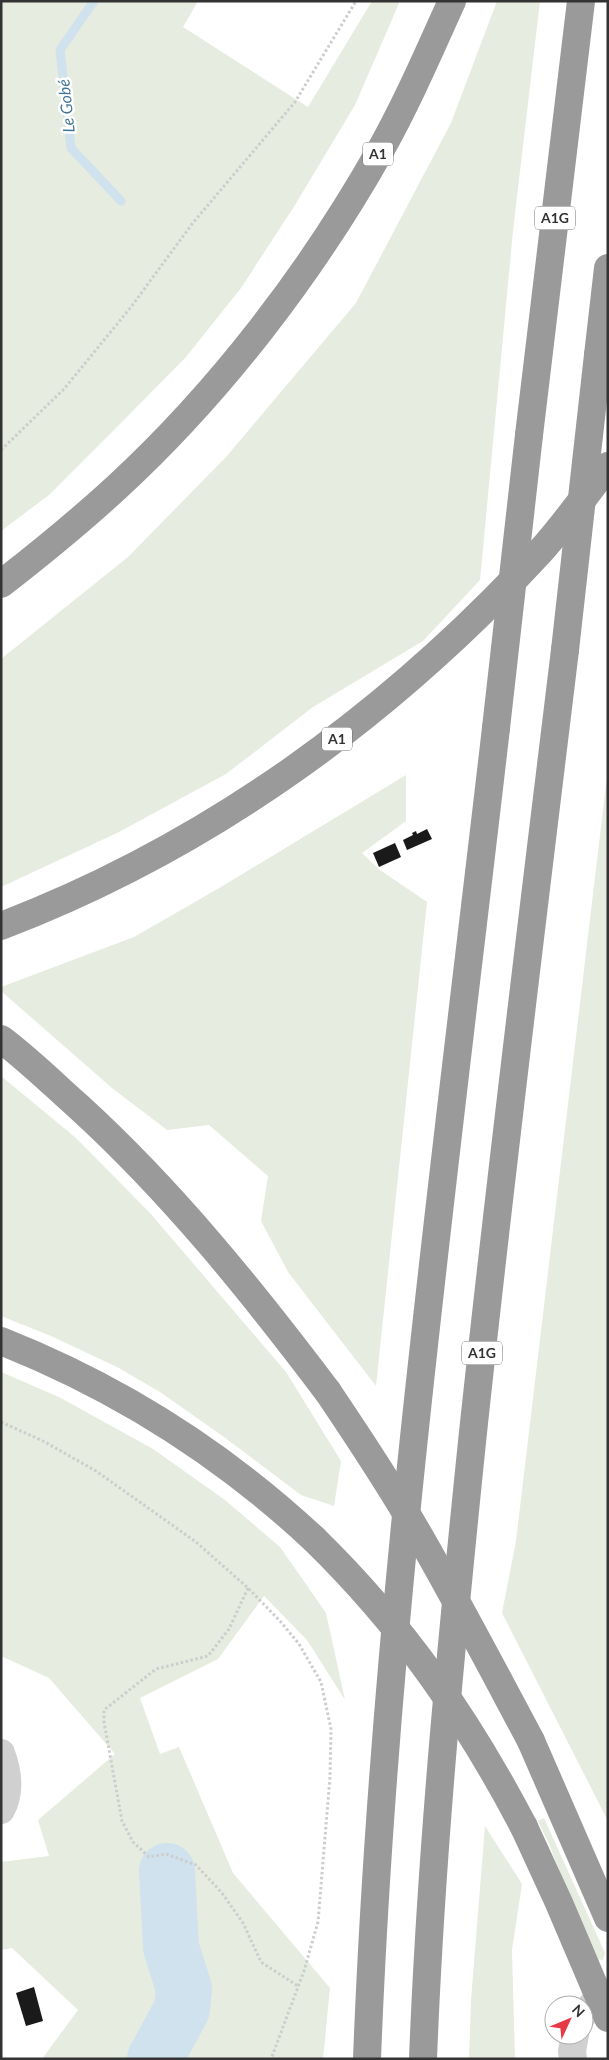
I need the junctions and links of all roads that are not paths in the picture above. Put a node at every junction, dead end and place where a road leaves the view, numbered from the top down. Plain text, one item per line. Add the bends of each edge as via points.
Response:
1 (452, 1) edge
2 (581, 1) edge
3 (608, 268) edge
4 (608, 466) edge
5 (1, 584) edge
6 (1, 926) edge
7 (6, 1043) edge
8 (1, 1341) edge
9 (1, 1753) edge
10 (1, 1810) edge
11 (608, 1918) edge
12 (600, 2006) edge
13 (574, 2045) edge
14 (367, 2059) edge
15 (423, 2059) edge
16 (573, 2059) edge

1 - 5 highway, A1 via 420,74 333,228 234,363 119,486
2 - 14 highway, A1G, bridge via 429,1304 394,1641
3 - 15 highway, A1G, bridge via 486,1309 450,1650 437,1808
4 - 6 highway, A1 via 539,553 451,641 388,698 321,751 252,799 181,840 108,879
7 - 11 highway, bridge via 102,1128 200,1230 250,1289 328,1392 383,1474 471,1628 531,1741
8 - 12 highway, bridge via 81,1376 171,1427 233,1470 286,1513 346,1570 436,1680 468,1727 524,1827
9 - 10 lane via 8,1787
13 - 16 lane

